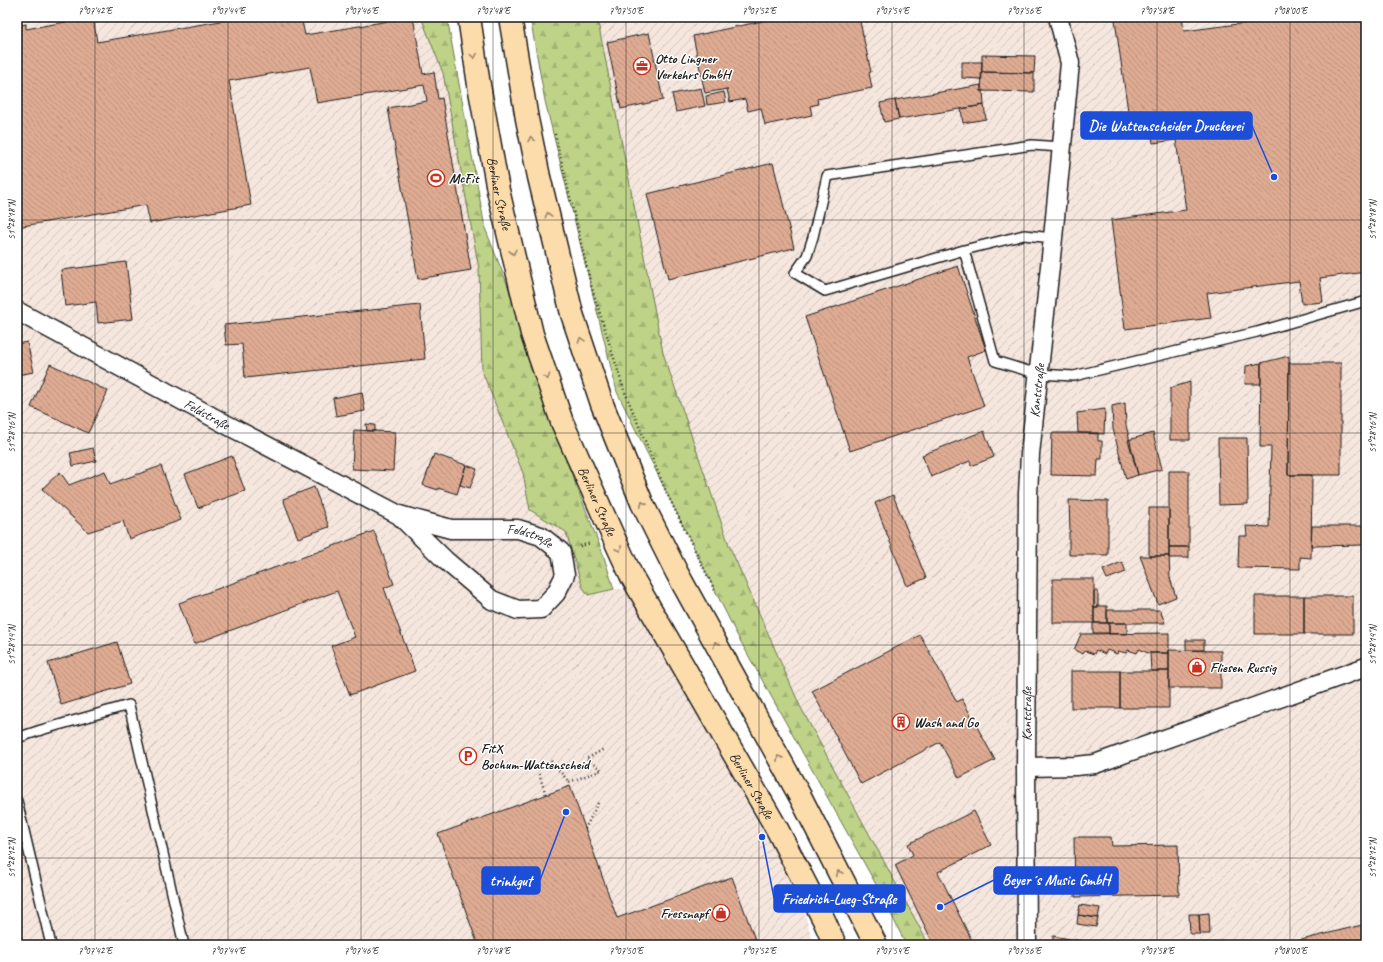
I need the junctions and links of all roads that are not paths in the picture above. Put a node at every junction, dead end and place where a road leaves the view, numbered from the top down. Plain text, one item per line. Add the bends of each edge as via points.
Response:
1 (469, 17) edge
2 (510, 17) edge
3 (1058, 17) edge
4 (1062, 147) junction
5 (1053, 238) junction
6 (964, 250) junction
7 (1366, 301) edge
8 (17, 311) edge
9 (1038, 374) junction
10 (399, 515) junction
11 (1366, 667) edge
12 (17, 738) edge
13 (1026, 767) junction
14 (17, 801) edge
15 (51, 945) edge
16 (184, 945) edge
17 (835, 945) edge
18 (876, 945) edge
19 (1026, 945) edge

1 -> 17 main road, Berliner Straße via 498,190 532,334 562,422 632,577 777,829
18 -> 2 main road via 801,798 677,573 642,503 602,404 572,314 539,177
3 - 4 street, Kantstraße via 1070,63
4 - 5 street, Kantstraße
4 - 6 lane via 1032,145 827,176 807,256 795,273 824,291
5 - 6 lane via 1024,235
5 - 9 street, Kantstraße
6 - 9 lane via 995,361
7 - 9 lane via 1257,332 1074,376
8 - 10 street, Feldstraße
9 - 13 street, Kantstraße via 1028,494
10 - 10 street, Feldstraße via 445,560 492,600 518,610 541,609 556,593 565,574 560,552 541,536 518,529 451,529
11 - 13 street via 1095,764
12 - 16 lane via 129,705
13 - 19 street, Kantstraße
14 - 15 lane

